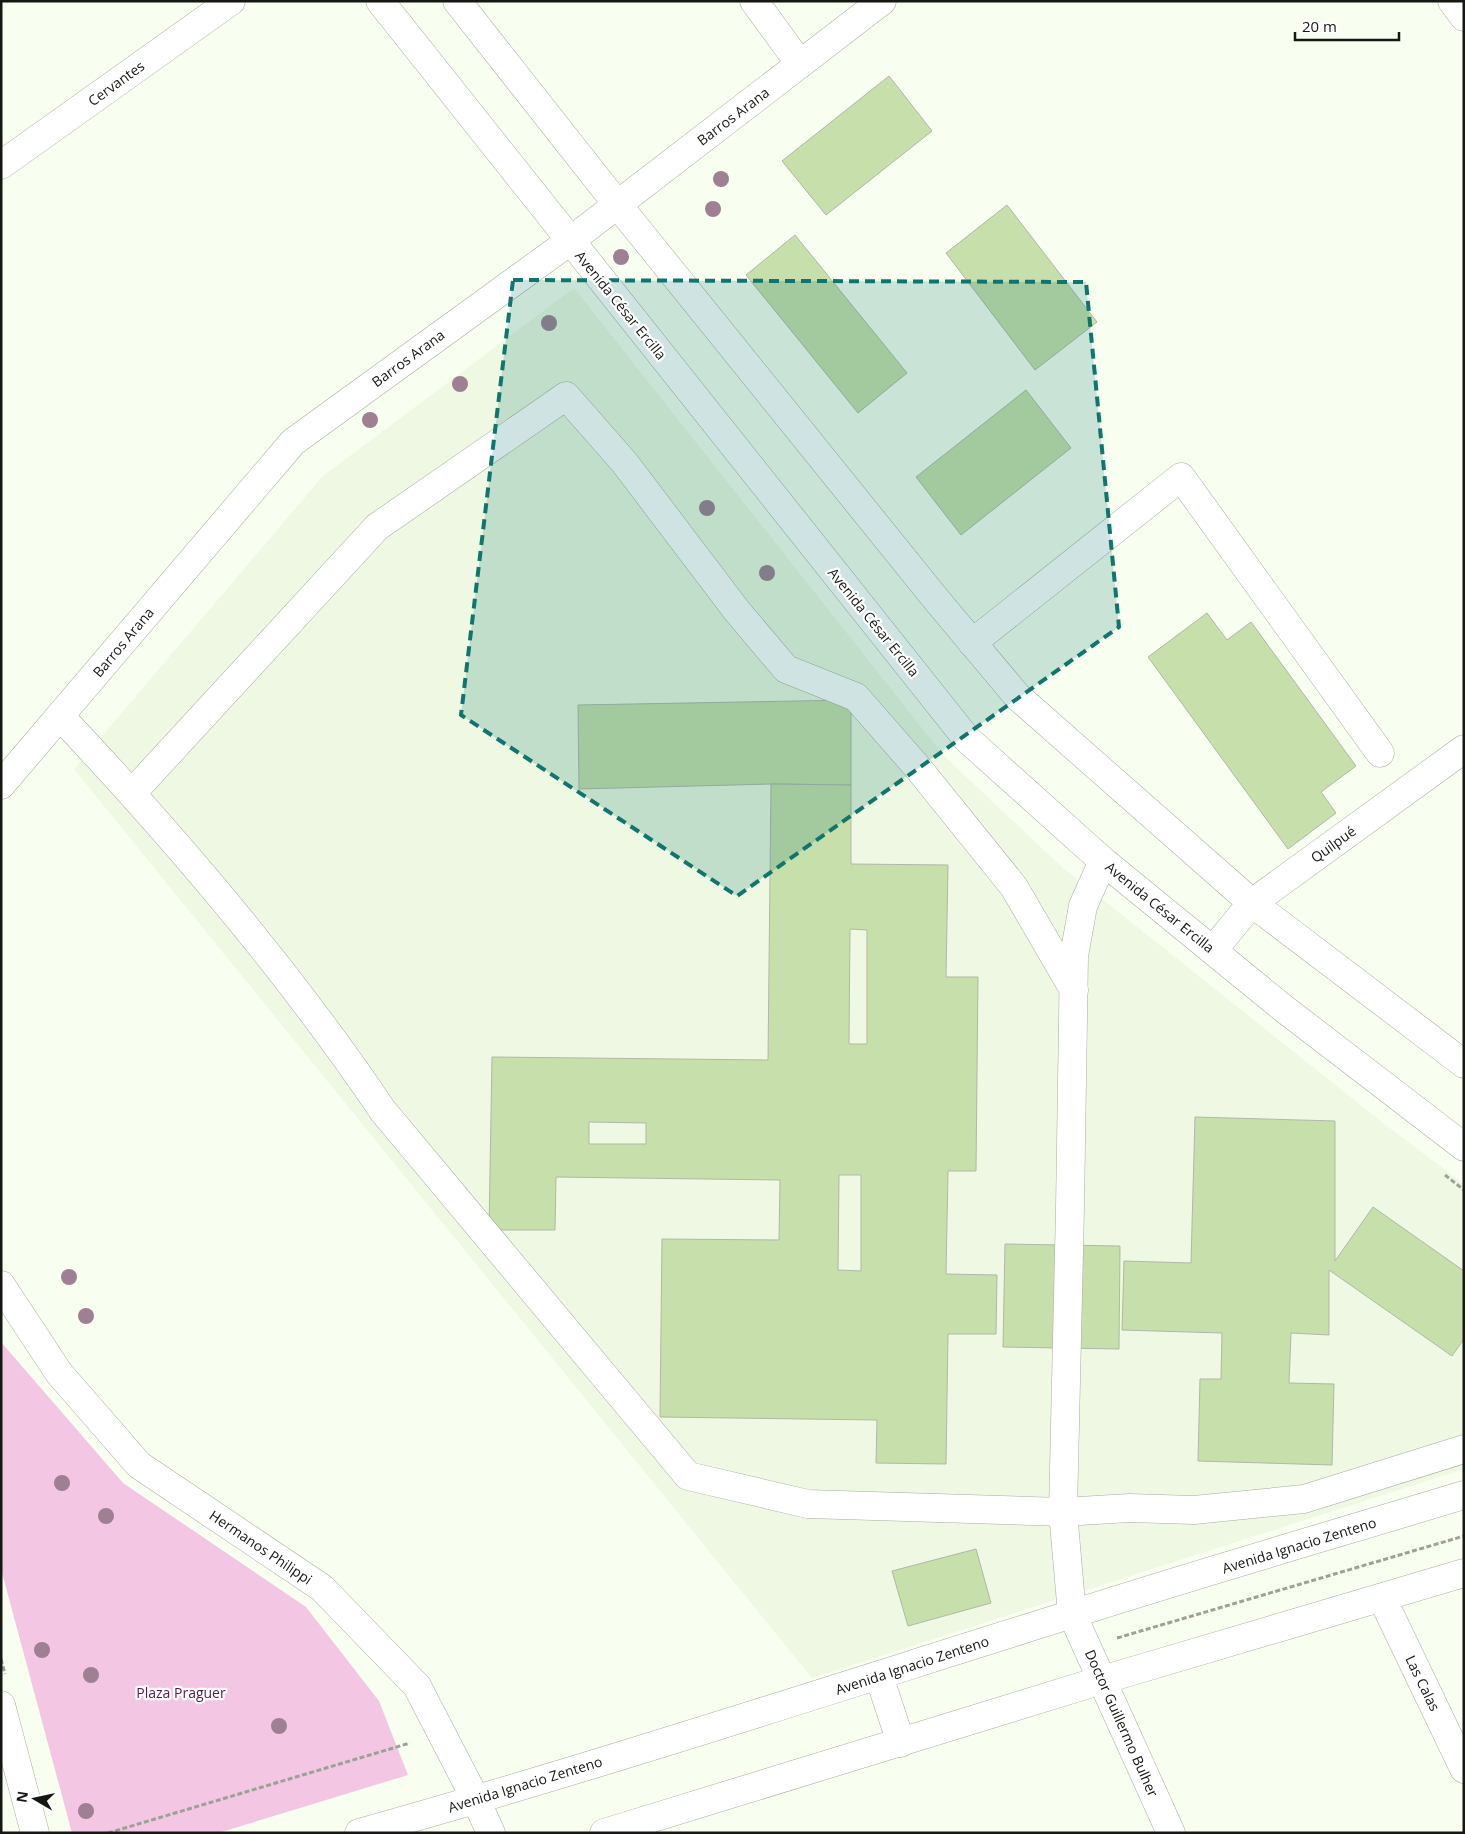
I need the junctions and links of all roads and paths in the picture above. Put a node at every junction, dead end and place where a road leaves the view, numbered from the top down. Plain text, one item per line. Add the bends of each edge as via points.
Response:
1 (231, 1) edge
2 (380, 1) edge
3 (457, 1) edge
4 (754, 1) edge
5 (882, 1) edge
6 (1452, 1) edge
7 (1464, 17) edge
8 (800, 64) junction
9 (1, 166) edge
10 (618, 204) junction
11 (570, 241) junction
12 (972, 643) junction
13 (60, 716) junction
14 (1464, 749) edge
15 (1380, 753) dead end
16 (1, 785) edge
17 (132, 793) junction
18 (1103, 861) junction
19 (1252, 903) junction
20 (1213, 950) junction
21 (1074, 990) junction
22 (1464, 1064) edge
23 (1464, 1148) edge
24 (1, 1285) edge
25 (1464, 1449) edge
26 (1464, 1495) edge
27 (1063, 1512) junction
28 (1464, 1573) edge
29 (1382, 1598) junction
30 (1072, 1614) junction
31 (879, 1676) junction
32 (1102, 1680) junction
33 (1, 1705) edge
34 (440, 1729) junction
35 (901, 1743) junction
36 (1464, 1769) edge
37 (476, 1800) junction
38 (35, 1833) edge
39 (108, 1833) edge
40 (359, 1833) edge
41 (491, 1833) edge
42 (604, 1833) edge
43 (1171, 1833) edge

1 - 9 main road, Cervantes
2 - 11 main road, Avenida César Ercilla
3 - 10 main road
4 - 8 main road
5 - 8 main road, Barros Arana
6 - 7 main road
8 - 10 main road, Barros Arana
10 - 11 main road, Barros Arana
10 - 12 main road
11 - 13 main road, Barros Arana via 292,442
11 - 18 main road, Avenida César Ercilla via 966,739
12 - 15 main road via 1180,476
12 - 19 main road via 1018,696
13 - 16 main road, Barros Arana
13 - 17 main road
14 - 19 main road, Quilpué
17 - 21 main road via 377,527 566,396 624,462 737,611 786,669 856,697 905,754 1014,887
17 - 27 main road via 300,995 343,1051 383,1112 688,1476 808,1504
18 - 20 main road, Avenida César Ercilla
18 - 21 main road, Doctor Guillermo Bulher via 1083,906 1074,956
19 - 20 main road, Quilpué
19 - 22 main road
20 - 23 main road, Avenida César Ercilla
21 - 27 main road, Doctor Guillermo Bulher
24 - 34 main road, Hermanos Philippi via 59,1373 139,1465 322,1588 417,1686
25 - 27 main road via 1304,1500 1194,1510 1129,1508
26 - 30 main road, Avenida Ignacio Zenteno
27 - 30 main road, Doctor Guillermo Bulher
28 - 29 main road
29 - 32 main road
29 - 36 main road, Las Calas
30 - 31 main road, Avenida Ignacio Zenteno
30 - 32 main road, Doctor Guillermo Bulher
31 - 35 main road
31 - 37 main road, Avenida Ignacio Zenteno
32 - 35 main road
32 - 43 main road, Doctor Guillermo Bulher
33 - 38 main road
34 - 37 main road, Hermanos Philippi
34 - 39 path via 409,1744
35 - 42 main road
37 - 40 main road, Avenida Ignacio Zenteno
37 - 41 main road, Hermanos Philippi

